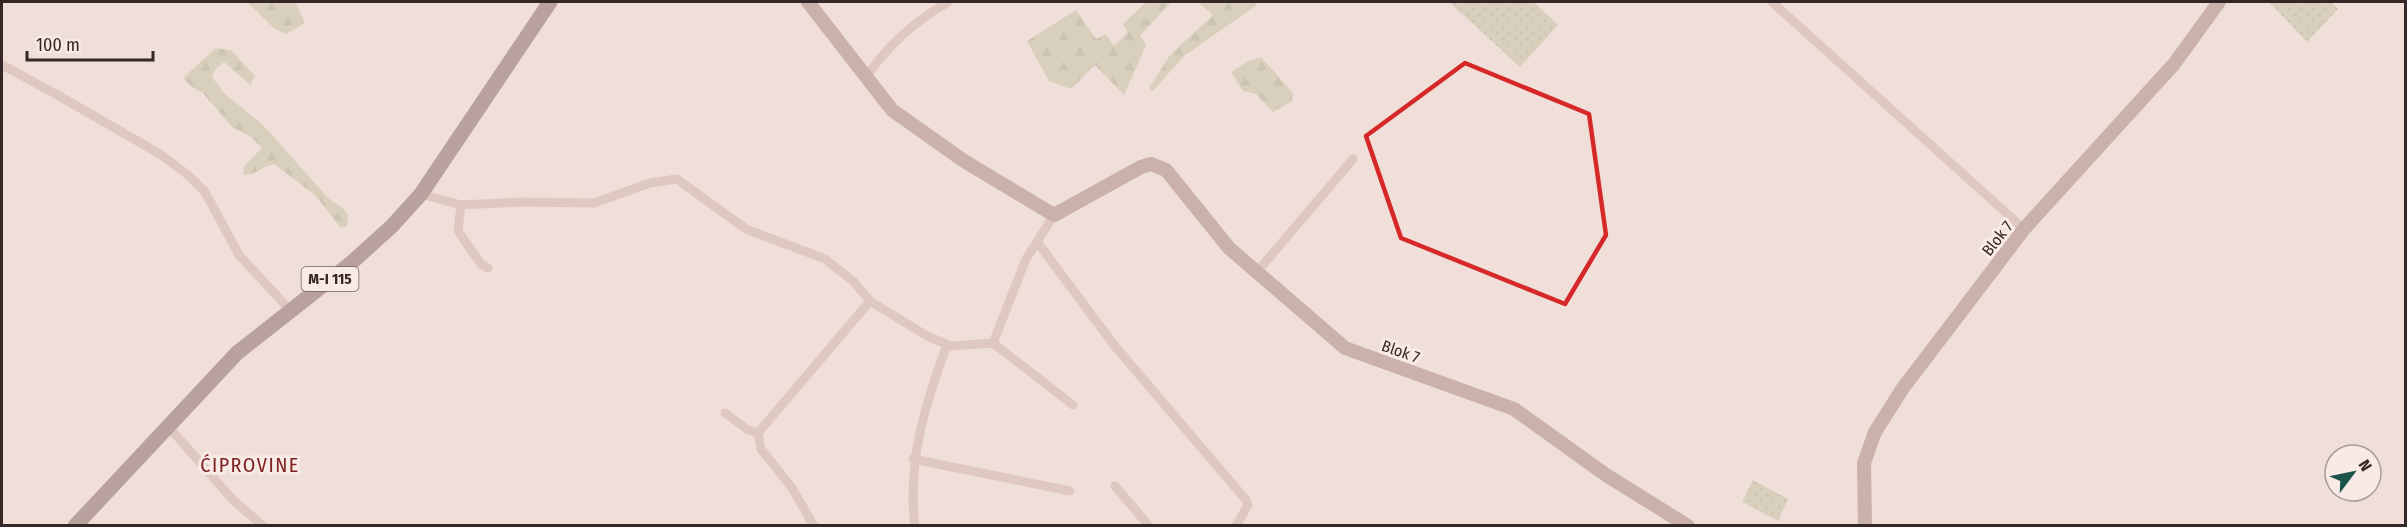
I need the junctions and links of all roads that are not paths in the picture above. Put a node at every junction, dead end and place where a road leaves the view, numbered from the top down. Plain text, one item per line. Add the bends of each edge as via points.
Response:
1 (550, 2) edge
2 (808, 2) edge
3 (948, 2) edge
4 (1772, 2) edge
5 (2219, 2) edge
6 (2, 65) edge
7 (866, 77) junction
8 (1353, 159) dead end
9 (421, 194) junction
10 (461, 205) junction
11 (1054, 214) junction
12 (2024, 229) junction
13 (1038, 243) junction
14 (488, 268) dead end
15 (1257, 272) junction
16 (870, 301) junction
17 (290, 310) junction
18 (993, 343) junction
19 (947, 345) junction
20 (1073, 405) dead end
21 (725, 413) dead end
22 (168, 426) junction
23 (758, 433) junction
24 (913, 459) junction
25 (1115, 486) dead end
26 (1070, 491) dead end
27 (75, 525) edge
28 (263, 525) edge
29 (814, 525) edge
30 (915, 525) edge
31 (1149, 525) edge
32 (1236, 525) edge
33 (1688, 525) edge
34 (1865, 525) edge

1 - 9 main road, M-I 115
2 - 7 street
3 - 7 street via 920,18 895,40
4 - 12 street
5 - 12 street, Blok 7 via 2174,64
6 - 17 street via 160,154 188,175 205,192 239,255
7 - 11 street via 892,110 964,161
8 - 15 street
9 - 10 street
9 - 17 main road, M-I 115 via 392,226
10 - 14 street via 458,231
10 - 16 street via 594,203 650,183 677,179 746,229 825,259
11 - 13 street
11 - 15 street, Blok 7 via 1151,164 1166,170 1222,240
12 - 34 street, Blok 7 via 1903,388 1875,432 1864,463
13 - 18 street via 1026,260
13 - 32 street via 1114,345 1246,500 1248,505
15 - 33 street, Blok 7 via 1345,348 1514,409 1606,475
16 - 19 street
16 - 23 street
17 - 22 main road, M-I 115 via 237,353
18 - 19 street
18 - 20 street
19 - 24 street via 922,416
21 - 23 street
22 - 27 main road, M-I 115
22 - 28 street via 233,500
23 - 29 street via 761,449 792,488
24 - 26 street
24 - 30 street
25 - 31 street

